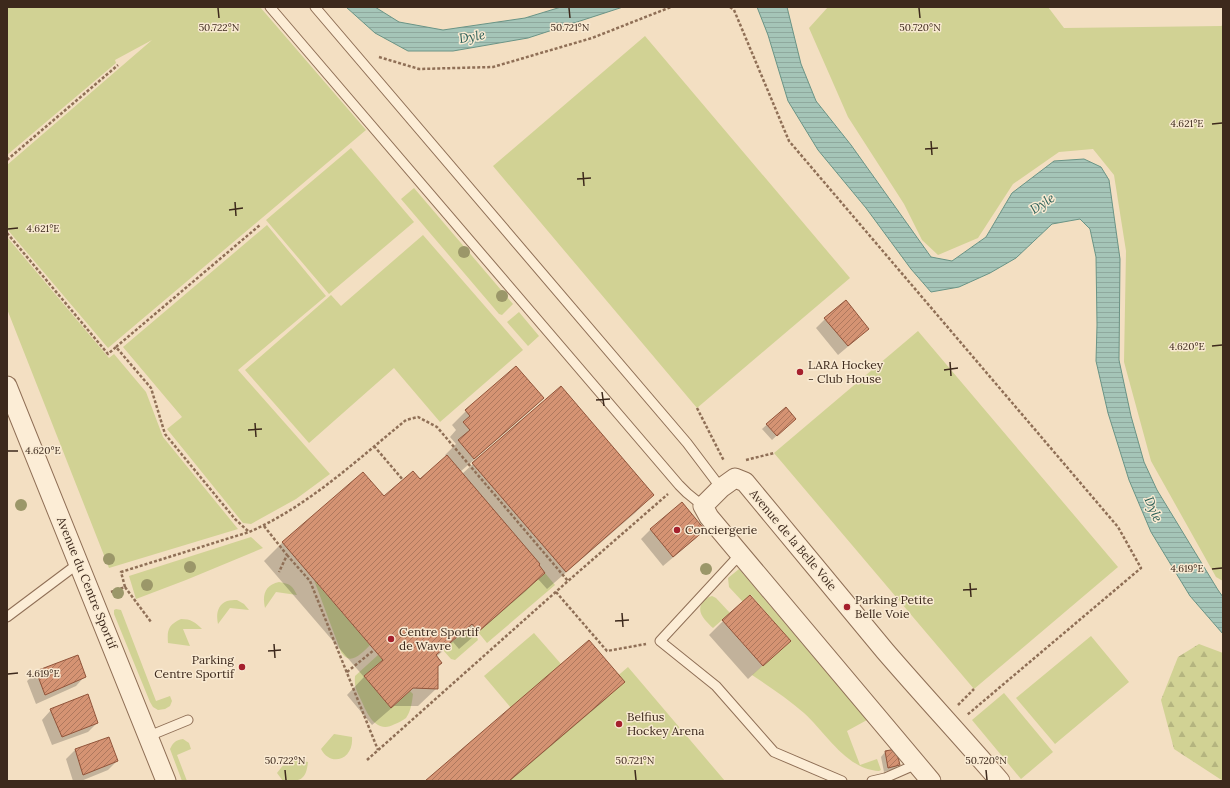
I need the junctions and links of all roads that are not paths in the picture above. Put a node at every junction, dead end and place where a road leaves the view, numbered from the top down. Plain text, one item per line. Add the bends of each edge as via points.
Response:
1 (270, 7) edge
2 (315, 7) edge
3 (7, 386) edge
4 (718, 482) junction
5 (703, 506) junction
6 (741, 555) junction
7 (79, 563) junction
8 (7, 617) edge
9 (188, 720) dead end
10 (149, 736) junction
11 (917, 764) junction
12 (166, 781) edge
13 (842, 781) edge
14 (872, 781) edge
15 (931, 781) edge
16 (1000, 781) edge

1 - 5 lane via 679,485
2 - 4 lane
3 - 7 street, Avenue du Centre Sportif
4 - 5 street, Avenue de la Belle Voie
4 - 16 street, Avenue de la Belle Voie via 735,478 746,482 885,651
5 - 6 street
6 - 11 street
6 - 13 lane via 660,641 716,686 774,752
7 - 8 lane
7 - 10 street, Avenue du Centre Sportif
9 - 10 lane
10 - 12 street, Avenue du Centre Sportif
11 - 14 lane
11 - 15 street

